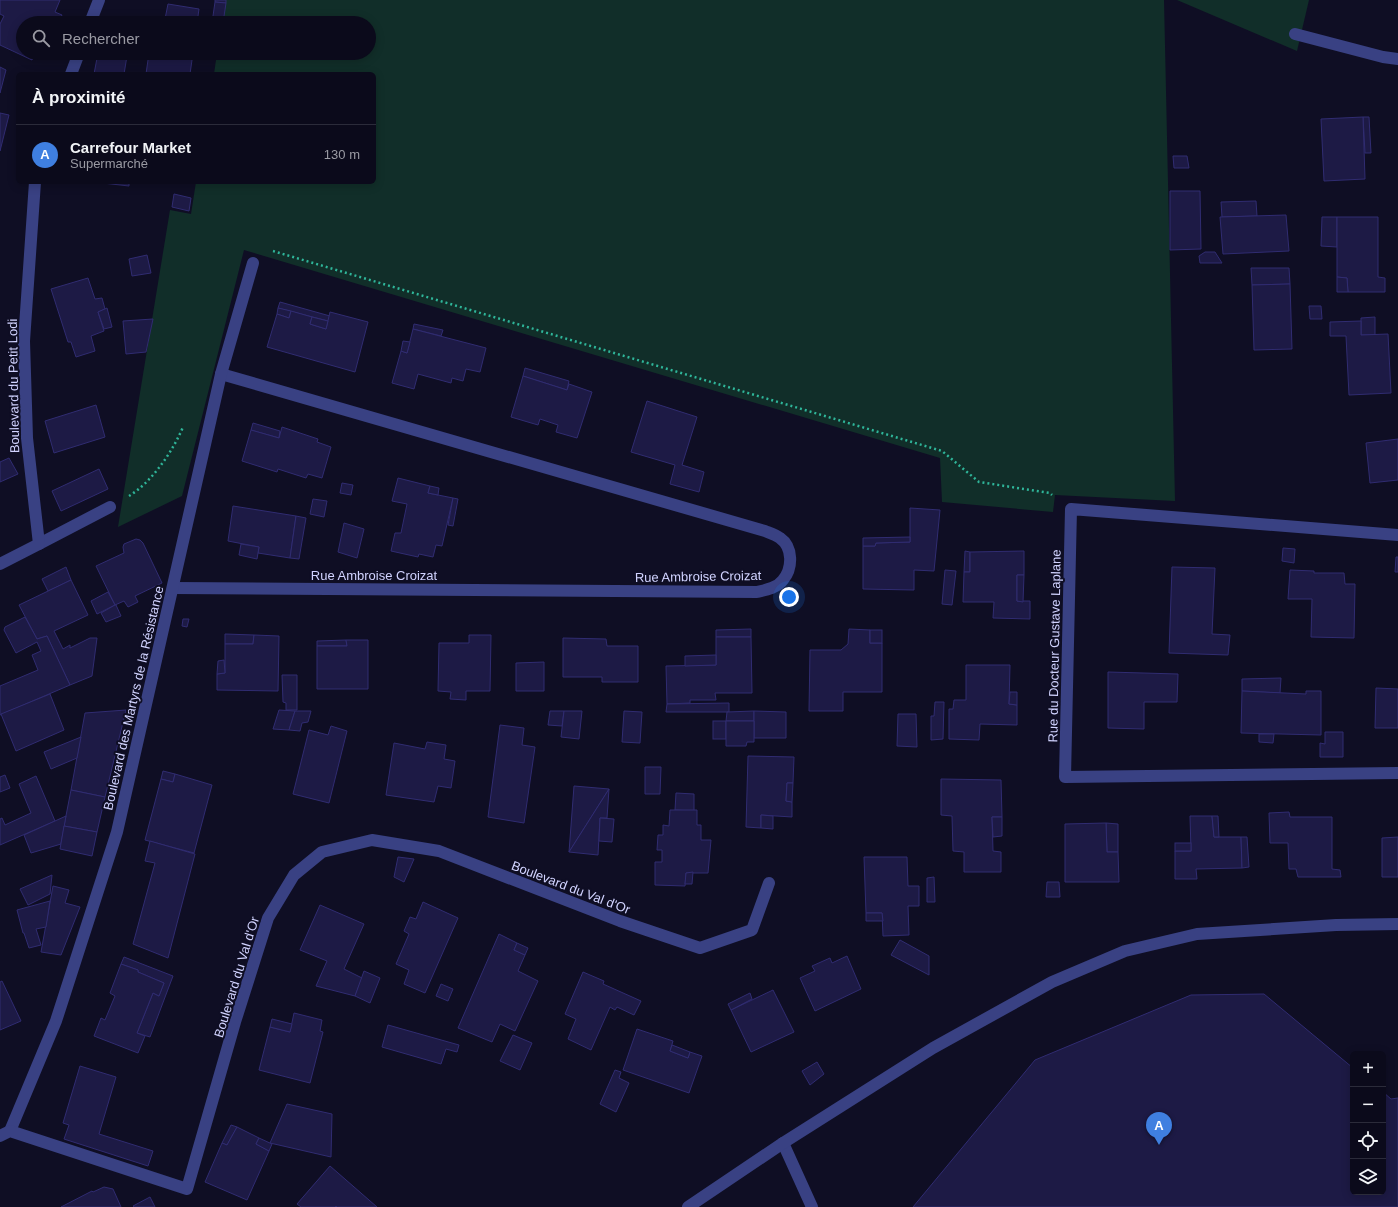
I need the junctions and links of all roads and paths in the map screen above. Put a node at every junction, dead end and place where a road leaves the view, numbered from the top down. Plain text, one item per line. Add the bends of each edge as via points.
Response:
1 (99, 0) edge
2 (93, 16) edge
3 (1295, 34) dead end
4 (1398, 59) edge
5 (77, 60) edge
6 (73, 72) edge
7 (35, 184) edge
8 (253, 263) joint
9 (222, 374) junction
10 (186, 421) dead end
11 (110, 508) joint
12 (1071, 509) junction
13 (1398, 535) edge
14 (39, 544) junction
15 (0, 564) edge
16 (173, 588) junction
17 (1398, 773) edge
18 (769, 883) dead end
19 (1398, 924) edge
20 (5, 1133) edge
21 (783, 1143) junction
22 (688, 1207) edge
23 (812, 1207) edge

1 - 2 street
3 - 4 street
5 - 6 street
7 - 14 street, Boulevard du Petit Lodi via 24,341 26,438
8 - 9 street, Boulevard des Martyrs de la Résistance
8 - 12 path via 261,252 273,251 942,451 979,482 1050,493
9 - 16 street, Boulevard des Martyrs de la Résistance
9 - 16 street, Rue Ambroise Croizat via 765,531 780,538 788,547 789,569 783,581 771,589 757,592
10 - 11 path via 177,443 156,472 133,494
11 - 14 street
12 - 13 street
12 - 17 street, Rue du Docteur Gustave Laplane via 1065,777
14 - 15 street
16 - 20 street, Boulevard des Martyrs de la Résistance via 117,832 56,1021
18 - 20 street, Boulevard du Val d'Or via 752,930 700,948 620,921 439,851 372,840 322,852 294,875 268,918 187,1189
19 - 21 street via 1336,925 1197,934 1125,951 1052,982 940,1045
21 - 22 street
21 - 23 street

